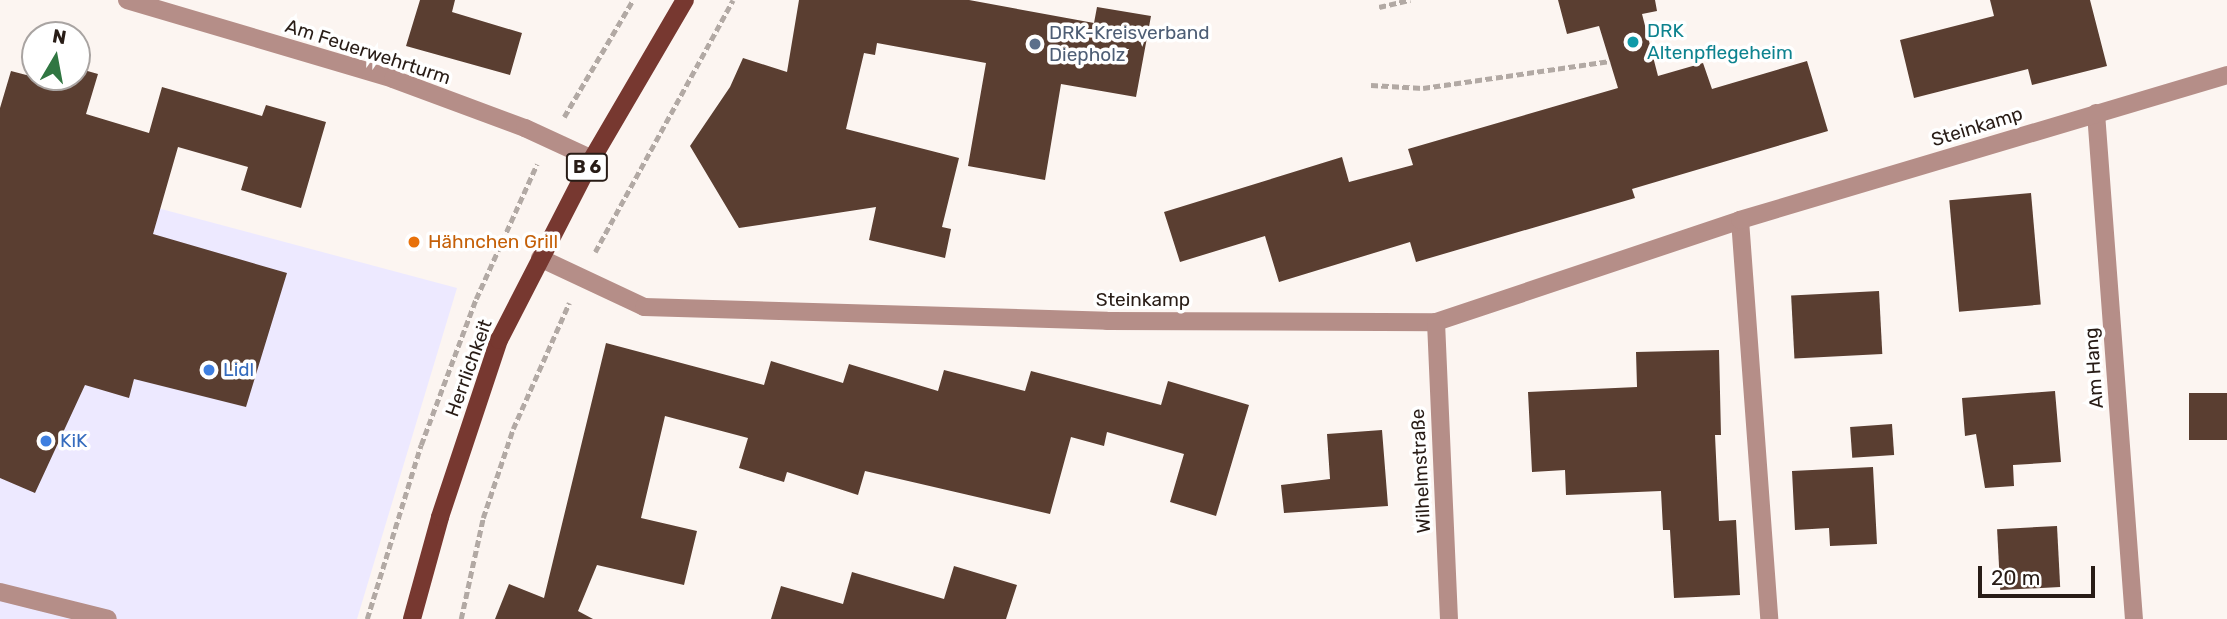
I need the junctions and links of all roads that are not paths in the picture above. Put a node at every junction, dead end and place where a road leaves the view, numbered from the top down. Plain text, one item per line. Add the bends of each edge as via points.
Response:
1 (127, 0) edge
2 (685, 0) edge
3 (2227, 75) edge
4 (2096, 113) junction
5 (592, 159) junction
6 (1740, 220) junction
7 (540, 258) junction
8 (1436, 322) junction
9 (0, 592) edge
10 (108, 619) edge
11 (412, 619) edge
12 (1449, 619) edge
13 (1769, 619) edge
14 (2134, 619) edge

1 - 5 street, Am Feuerwehrturm via 393,79 525,128
2 - 5 main road, Herrlichkeit / B 6
3 - 4 street, Steinkamp
4 - 6 street, Steinkamp
4 - 14 street, Am Hang
5 - 7 main road, Herrlichkeit / B 6
6 - 8 street, Steinkamp
6 - 13 street
7 - 8 street, Steinkamp via 644,307 1107,321
7 - 11 main road, Herrlichkeit / B 6 via 499,340 440,517
8 - 12 street, Wilhelmstraße
9 - 10 street

